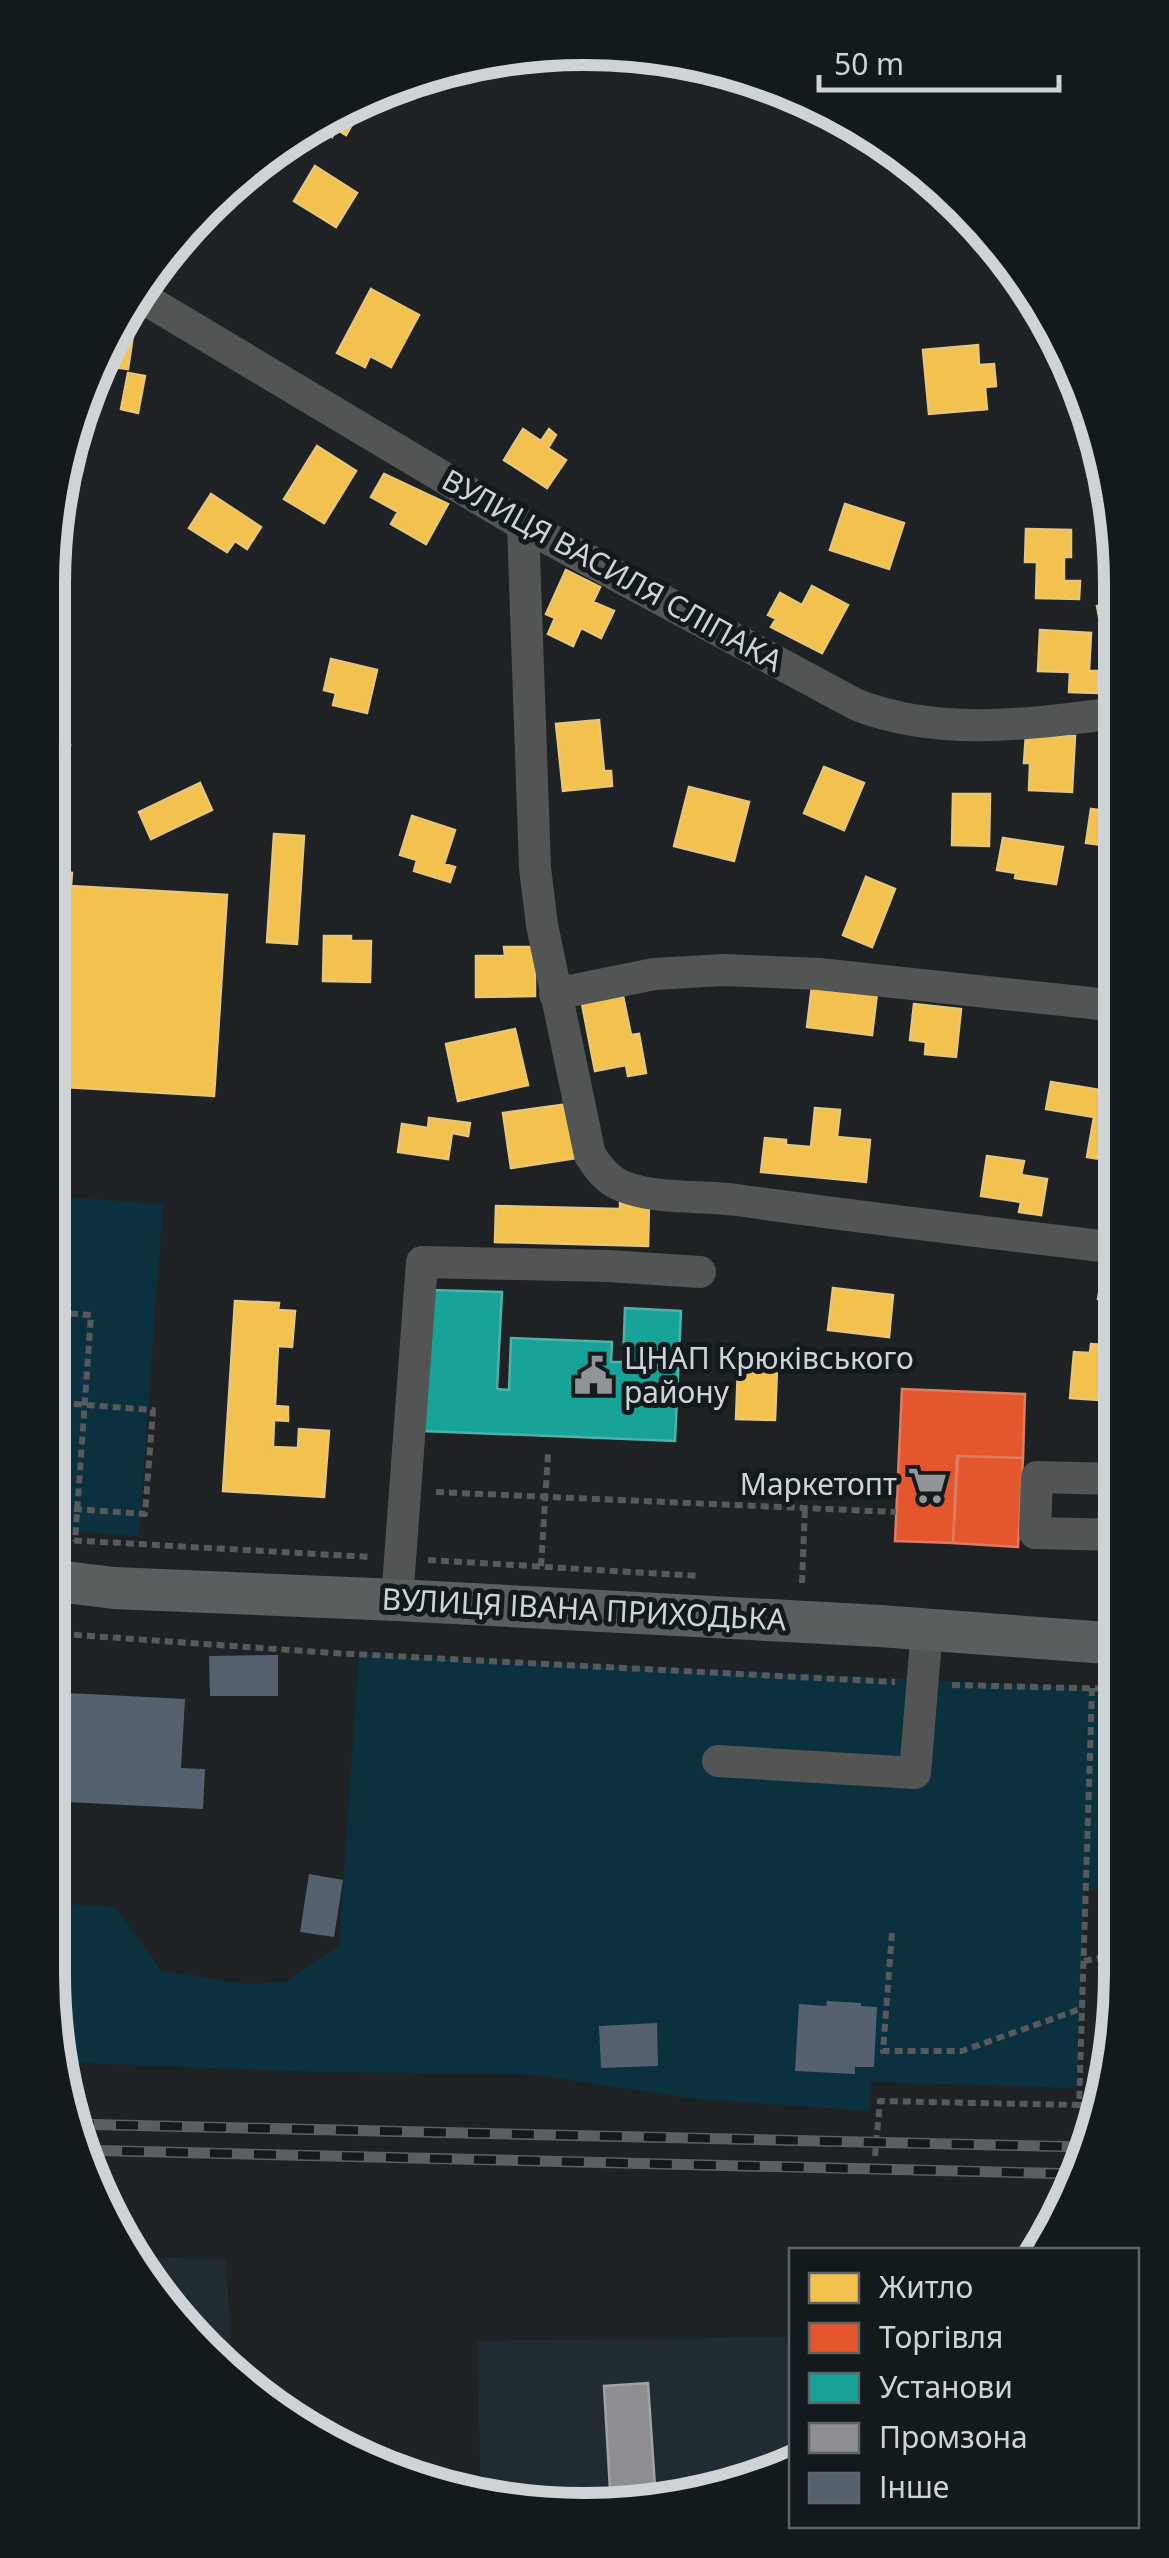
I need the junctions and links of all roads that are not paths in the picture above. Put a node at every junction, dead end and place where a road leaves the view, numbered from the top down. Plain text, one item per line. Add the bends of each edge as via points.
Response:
1 (149, 302) edge
2 (523, 525) junction
3 (1104, 714) edge
4 (555, 994) junction
5 (1104, 1005) edge
6 (1104, 1246) edge
7 (700, 1272) dead end
8 (65, 1582) edge
9 (397, 1600) junction
10 (927, 1628) junction
11 (1104, 1643) edge
12 (718, 1761) dead end

1 - 2 street, ВУЛИЦЯ ВАСИЛЯ СЛІПАКА
2 - 3 street, ВУЛИЦЯ ВАСИЛЯ СЛІПАКА via 878,713 966,726
2 - 4 street via 535,868
4 - 5 street via 654,974 724,970
4 - 6 street via 590,1154 622,1186
7 - 9 street via 422,1262
8 - 9 main road, ВУЛИЦЯ ІВАНА ПРИХОДЬКА
9 - 10 main road, ВУЛИЦЯ ІВАНА ПРИХОДЬКА
10 - 11 main road, ВУЛИЦЯ ІВАНА ПРИХОДЬКА
10 - 12 street via 914,1773

